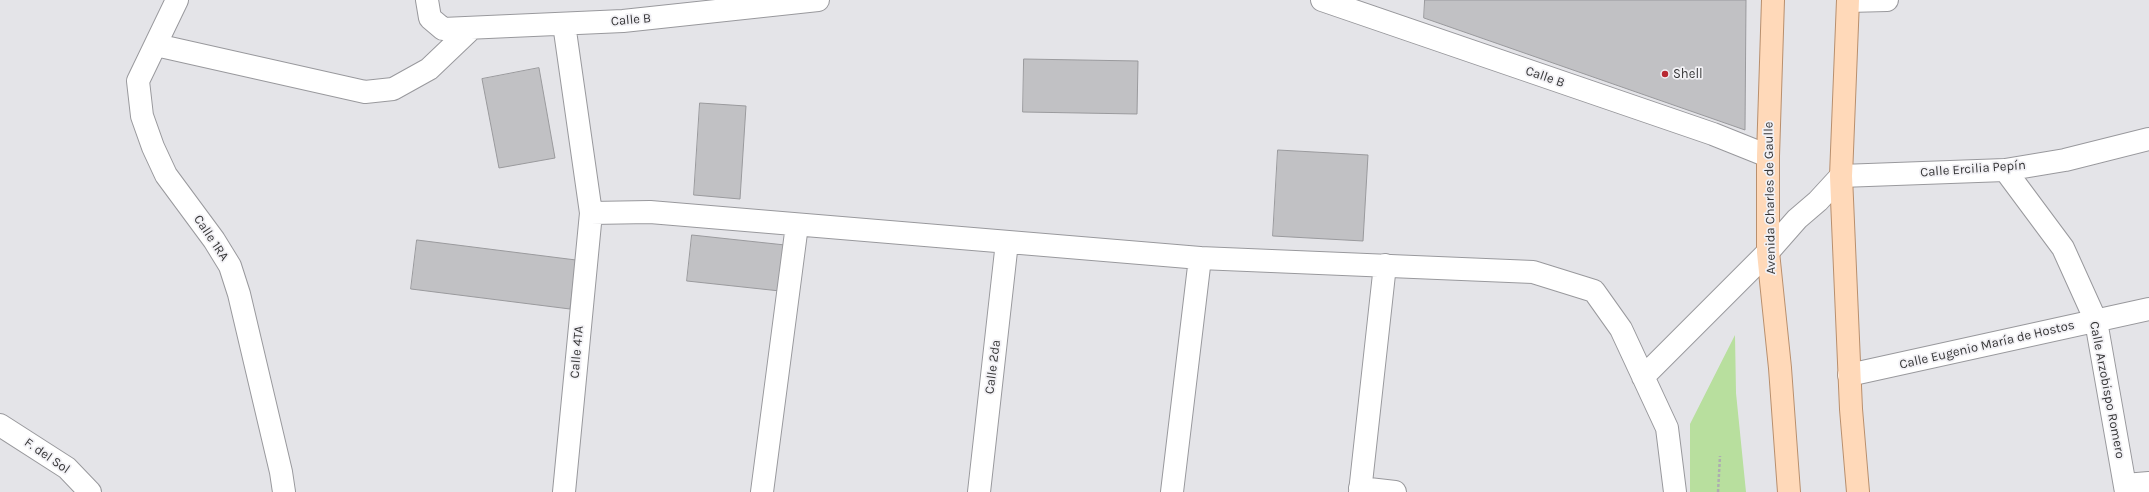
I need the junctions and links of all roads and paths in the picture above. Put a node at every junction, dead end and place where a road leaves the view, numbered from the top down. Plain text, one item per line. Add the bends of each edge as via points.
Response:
1 (177, 0) edge
2 (427, 0) edge
3 (818, 0) edge
4 (1322, 0) edge
5 (1773, 0) edge
6 (1848, 0) edge
7 (1887, 0) edge
8 (564, 24) junction
9 (472, 28) junction
10 (156, 45) junction
11 (2149, 139) edge
12 (1768, 156) junction
13 (2005, 170) junction
14 (1841, 176) junction
15 (591, 213) junction
16 (797, 225) junction
17 (1007, 242) junction
18 (1768, 252) junction
19 (1200, 258) junction
20 (1385, 265) junction
21 (2149, 309) edge
22 (2096, 321) junction
23 (1849, 375) junction
24 (1643, 377) junction
25 (0, 425) edge
26 (1720, 456) dead end
27 (2149, 483) edge
28 (2126, 488) edge
29 (1360, 490) edge
30 (90, 492) edge
31 (284, 492) edge
32 (564, 492) edge
33 (762, 492) edge
34 (979, 492) edge
35 (1172, 492) edge
36 (1395, 492) edge
37 (1675, 492) edge
38 (1718, 492) edge
39 (1789, 492) edge
40 (1858, 492) edge

1 - 10 street, Calle 1RA
2 - 9 street, Calle B via 430,18 443,29
3 - 8 street, Calle B via 623,22
4 - 12 street, Calle B via 1713,134
5 - 12 main road, Avenida Charles de Gaulle
6 - 7 street
6 - 14 main road
8 - 9 street, Calle B
8 - 15 street, Calle 4TA
9 - 10 street via 429,69 393,90 366,92
10 - 31 street, Calle 1RA via 138,81 142,116 166,175 230,266 239,294
11 - 13 street, Calle Ercilia Pepín via 2065,160
12 - 18 main road, Avenida Charles de Gaulle
13 - 14 street, Calle Ercilia Pepín
13 - 22 street, Calle Arzobispo Romero via 2062,248
14 - 18 street
14 - 23 main road
15 - 16 street via 650,212
15 - 32 street, Calle 4TA
16 - 17 street
16 - 33 street
17 - 19 street
17 - 34 street, Calle 2da
18 - 24 street
18 - 39 main road, Avenida Charles de Gaulle
19 - 20 street
19 - 35 street
20 - 24 street via 1533,272 1594,291 1621,329
20 - 29 street
21 - 22 street, Calle Eugenio María de Hostos
22 - 23 street, Calle Eugenio María de Hostos
22 - 28 street, Calle Arzobispo Romero
23 - 40 main road
24 - 37 street via 1667,428
25 - 30 street, F. del Sol via 68,468
26 - 38 path
27 - 28 street
29 - 36 street

